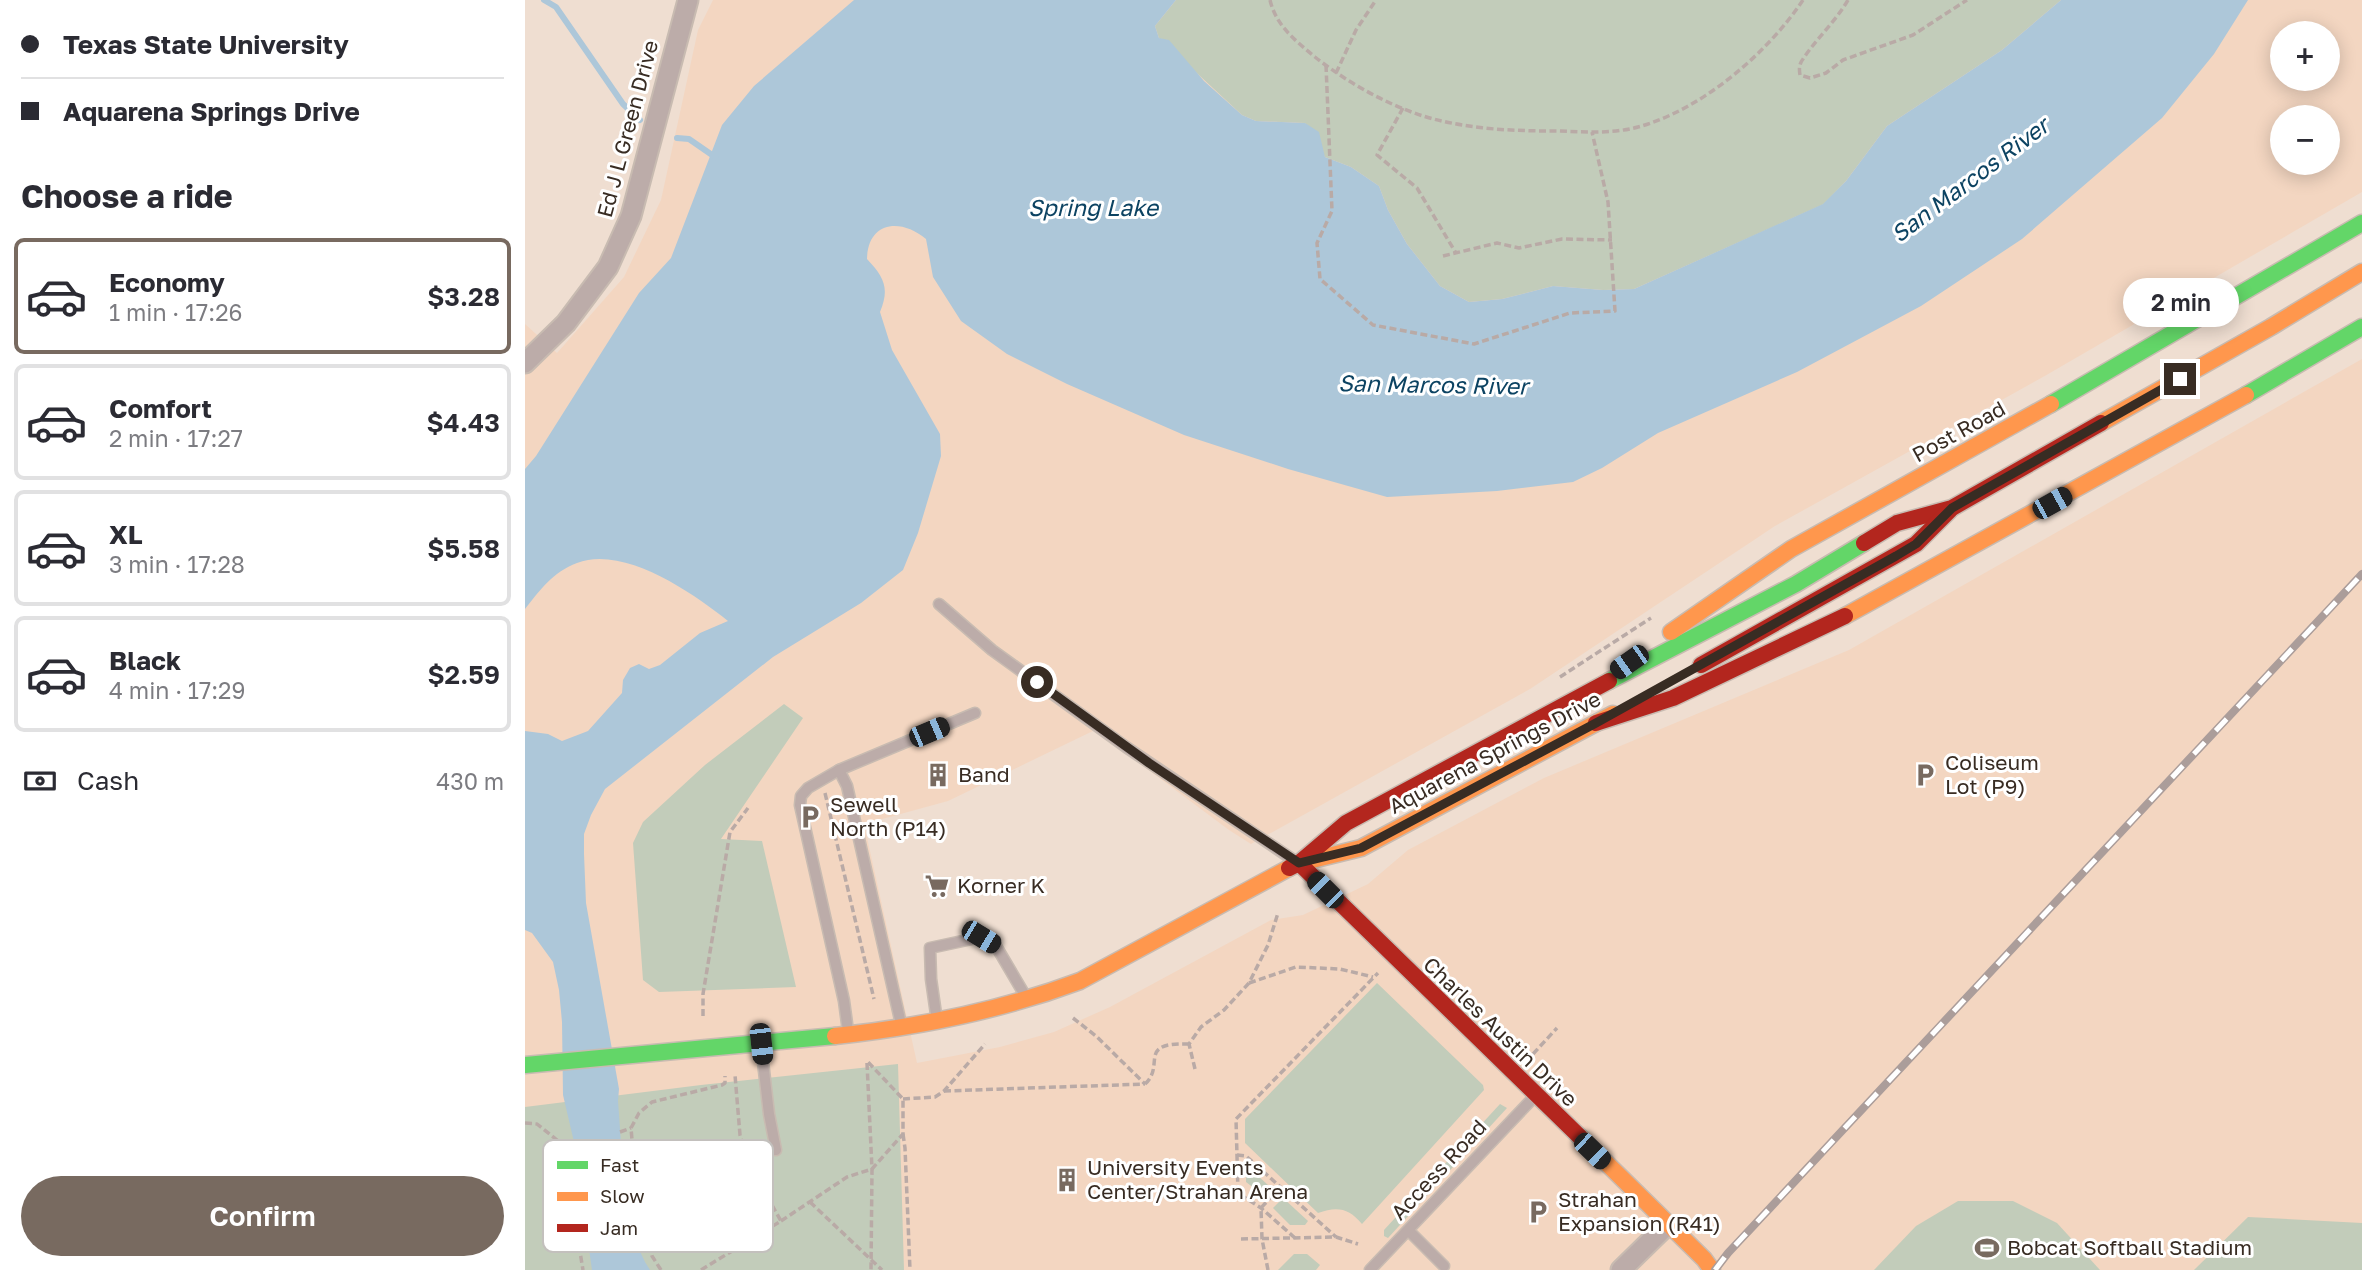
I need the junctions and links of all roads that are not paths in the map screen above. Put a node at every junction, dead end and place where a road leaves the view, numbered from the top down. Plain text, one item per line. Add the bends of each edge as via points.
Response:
1 (688, 0) edge
2 (2362, 223) edge
3 (2362, 272) edge
4 (2362, 327) edge
5 (525, 363) edge
6 (1952, 508) junction
7 (939, 604) dead end
8 (1586, 693) junction
9 (975, 713) dead end
10 (1596, 723) junction
11 (839, 770) junction
12 (1299, 863) junction
13 (1028, 1000) junction
14 (937, 1023) junction
15 (902, 1029) junction
16 (849, 1035) junction
17 (761, 1044) junction
18 (525, 1065) edge
19 (1535, 1096) junction
20 (776, 1150) dead end
21 (1667, 1225) junction
22 (1409, 1231) junction
23 (1708, 1264) edge
24 (1444, 1266) dead end
25 (1370, 1270) edge
26 (1621, 1270) edge
27 (1727, 1270) edge

1 - 5 street, Ed J L Green Drive via 631,216 608,267 566,323
2 - 8 main road, Post Road via 1791,549
3 - 6 main road, Aquarena Springs Drive
4 - 10 main road via 1853,612 1673,698
6 - 8 main road, Aquarena Springs Drive via 1896,523 1796,584
6 - 10 main road, Aquarena Springs Drive via 1916,544
7 - 12 lane via 1104,731
8 - 12 main road, Aquarena Springs Drive via 1346,824
9 - 11 lane
10 - 12 main road, Aquarena Springs Drive via 1361,848
11 - 15 lane via 847,786
11 - 16 lane via 808,788 800,805
12 - 13 main road, Aquarena Springs Drive via 1100,971
12 - 19 main road, Charles Austin Drive
13 - 14 main road, Aquarena Springs Drive
13 - 14 lane via 996,946 981,937 930,948
14 - 15 main road, Aquarena Springs Drive
15 - 16 main road, Aquarena Springs Drive
16 - 17 main road, Aquarena Springs Drive
17 - 18 main road, Aquarena Springs Drive
17 - 20 lane
19 - 21 main road, Charles Austin Drive
19 - 22 lane, Access Road
21 - 23 main road, Charles Austin Drive
21 - 26 street
22 - 24 lane
22 - 25 lane, Access Road
23 - 27 main road, Charles Austin Drive via 1720,1264

